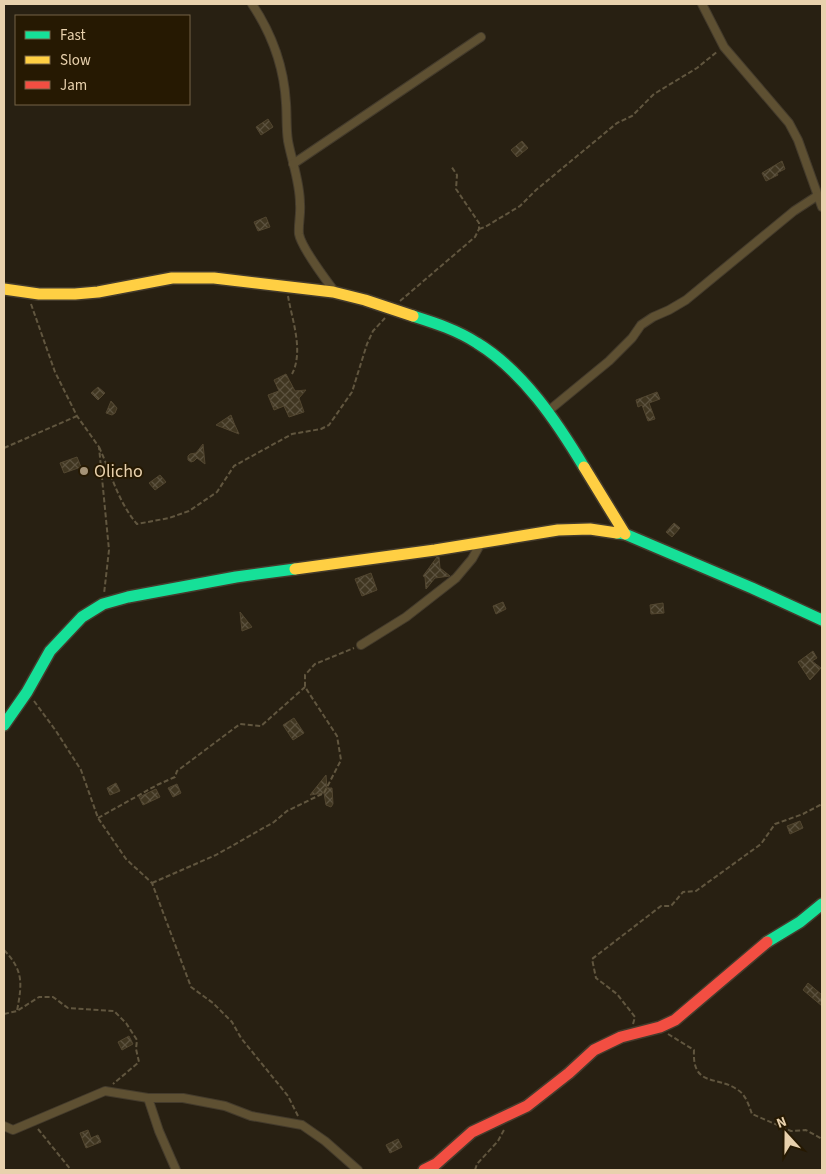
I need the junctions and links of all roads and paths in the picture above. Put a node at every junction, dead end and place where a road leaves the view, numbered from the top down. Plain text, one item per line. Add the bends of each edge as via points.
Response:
1 (252, 4) edge
2 (702, 4) edge
3 (481, 36) dead end
4 (724, 47) junction
5 (294, 164) junction
6 (451, 166) dead end
7 (820, 197) edge
8 (822, 208) edge
9 (479, 229) junction
10 (289, 286) junction
11 (4, 289) edge
12 (335, 292) junction
13 (27, 293) junction
14 (394, 309) junction
15 (292, 374) dead end
16 (547, 412) junction
17 (77, 416) junction
18 (99, 447) junction
19 (4, 448) edge
20 (625, 534) junction
21 (481, 543) junction
22 (103, 604) junction
23 (822, 620) edge
24 (361, 645) joint
25 (305, 688) junction
26 (27, 692) junction
27 (4, 725) edge
28 (822, 804) edge
29 (98, 818) junction
30 (152, 883) junction
31 (822, 904) edge
32 (4, 950) edge
33 (17, 1010) junction
34 (4, 1014) edge
35 (660, 1027) junction
36 (631, 1034) junction
37 (105, 1091) junction
38 (148, 1098) junction
39 (513, 1113) junction
40 (34, 1123) junction
41 (302, 1125) junction
42 (4, 1126) edge
43 (822, 1139) edge
44 (71, 1170) edge
45 (176, 1170) edge
46 (358, 1170) edge
47 (424, 1170) edge
48 (475, 1170) edge

1 - 5 street via 272,38 280,61 288,140
2 - 4 street
3 - 5 street
4 - 7 street via 789,123
4 - 9 path via 698,68 654,94 632,116 617,123 520,206
5 - 12 street via 299,187 299,235
6 - 9 path via 458,174 456,190 479,224
7 - 8 street
7 - 16 street via 786,216 686,300 641,326 609,361
9 - 14 path via 475,237 402,298
10 - 12 street
10 - 13 street via 182,277 97,292
10 - 15 path via 298,350
11 - 13 street
12 - 14 street
13 - 17 path via 55,372
14 - 16 street via 467,336 504,365
14 - 18 path via 373,331 352,392 329,424 292,434 242,461 234,466 217,492 189,511 137,524 115,487
16 - 20 street
17 - 18 path
17 - 19 path
18 - 22 path via 109,550
20 - 21 street via 558,530
20 - 23 street
21 - 22 street via 236,577
21 - 24 street via 456,578 406,617
22 - 26 street via 82,617 60,639
24 - 25 path via 316,664 304,675
25 - 29 path via 261,726 240,724 177,771 175,777
25 - 30 path via 337,736 341,760 324,793 287,811 274,822 216,855
26 - 27 street
26 - 29 path via 81,770
28 - 36 path via 776,824 761,844 696,892 684,892 671,906 661,906 592,959 596,978 617,994 635,1017
29 - 30 path via 126,859
30 - 41 path via 191,987 232,1022 288,1096
31 - 35 street via 761,947 675,1020
32 - 33 path via 21,979
33 - 34 path
33 - 37 path via 39,997 53,997 68,1008 114,1011 137,1040 139,1062
35 - 36 street
35 - 43 path via 694,1050 693,1064 700,1076 738,1090 747,1100 752,1114 791,1131 806,1130
36 - 39 street via 594,1050
37 - 38 street
37 - 40 street
38 - 41 street via 204,1101 251,1116
38 - 45 street
39 - 47 street via 472,1132 436,1164
39 - 48 path via 498,1141
40 - 42 street via 13,1130
40 - 44 path
41 - 46 street

